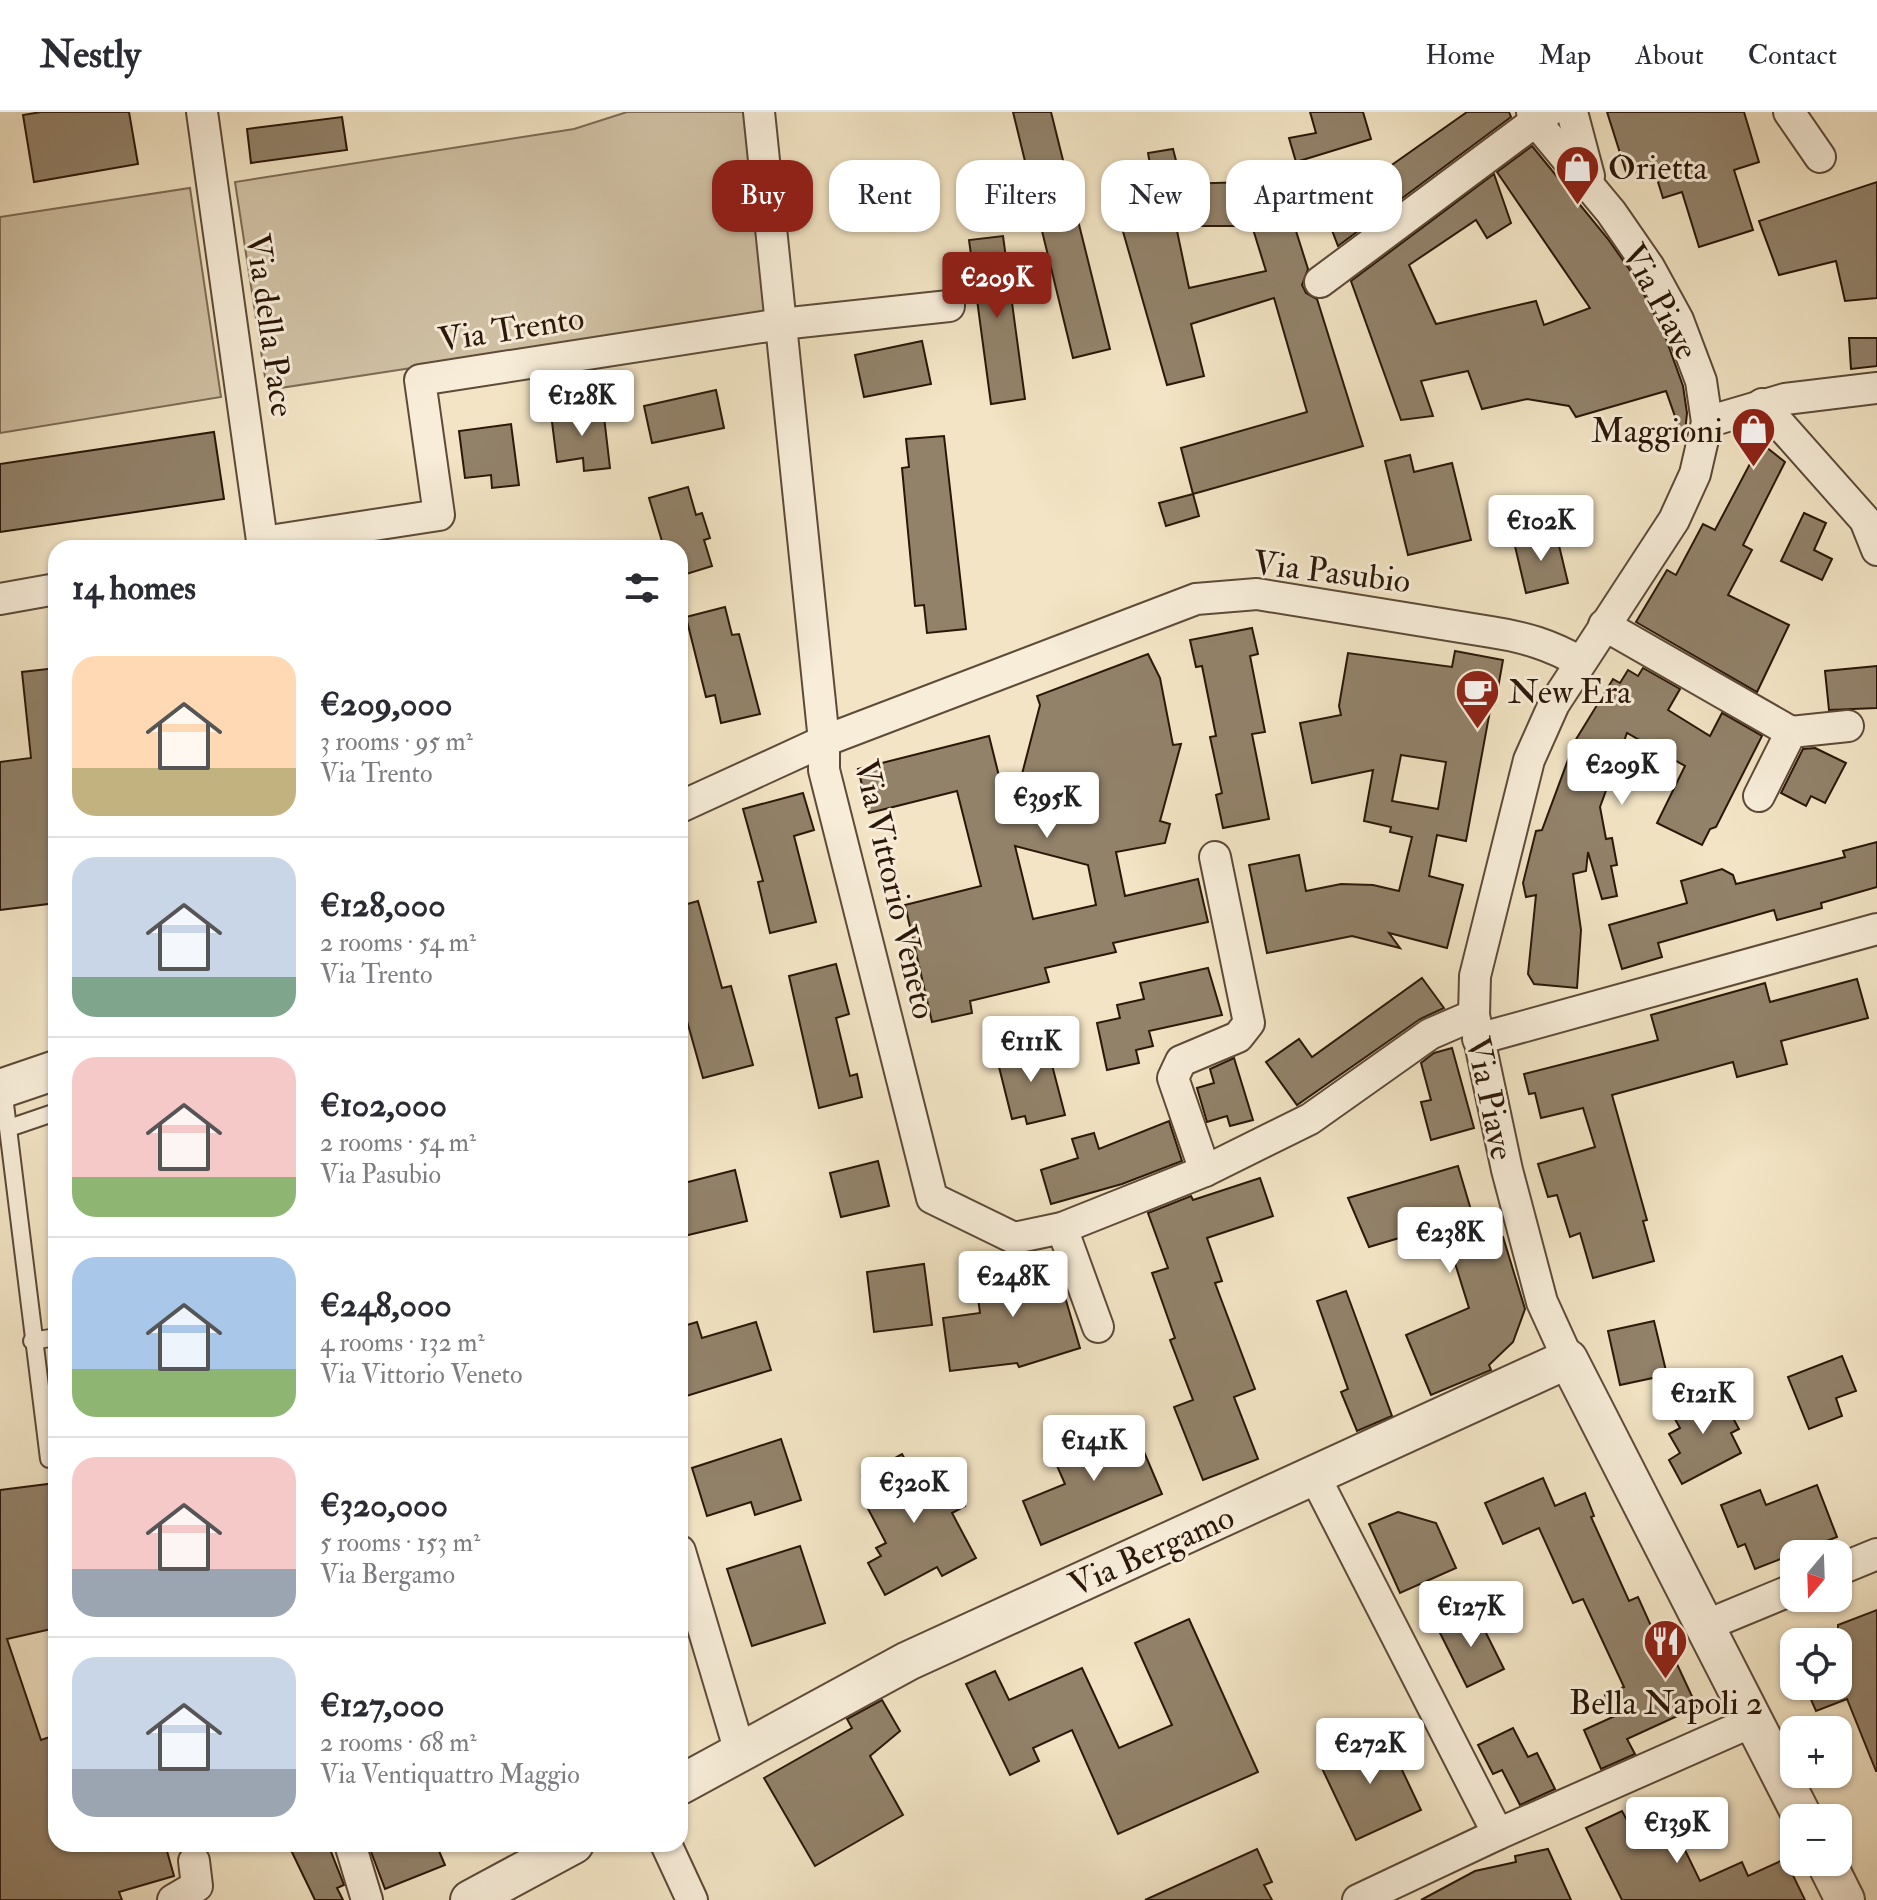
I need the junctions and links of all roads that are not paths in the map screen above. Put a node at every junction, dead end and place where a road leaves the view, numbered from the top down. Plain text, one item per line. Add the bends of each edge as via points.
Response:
1 (202, 112) edge
2 (759, 112) edge
3 (1572, 112) edge
4 (1789, 112) edge
5 (1539, 116) edge
6 (1820, 157) dead end
7 (1600, 200) junction
8 (1320, 282) dead end
9 (949, 306) dead end
10 (781, 324) junction
11 (1877, 388) edge
12 (1762, 404) junction
13 (1707, 422) junction
14 (262, 540) edge
15 (292, 540) edge
16 (1877, 550) edge
17 (48, 590) edge
18 (0, 599) edge
19 (1604, 625) junction
20 (1580, 662) junction
21 (1848, 726) dead end
22 (1791, 732) junction
23 (824, 741) junction
24 (1759, 796) dead end
25 (688, 803) edge
26 (1215, 857) dead end
27 (1877, 929) edge
28 (1476, 1027) junction
29 (48, 1073) edge
30 (2, 1088) edge
31 (48, 1115) edge
32 (9, 1128) junction
33 (1205, 1171) junction
34 (1062, 1228) junction
35 (1098, 1327) dead end
36 (48, 1338) edge
37 (32, 1341) junction
38 (1568, 1359) junction
39 (48, 1452) edge
40 (1314, 1475) junction
41 (1877, 1554) edge
42 (1852, 1564) edge
43 (688, 1578) edge
44 (1780, 1595) edge
45 (1707, 1625) junction
46 (1754, 1721) junction
47 (740, 1752) junction
48 (688, 1781) edge
49 (1796, 1804) edge
50 (1498, 1834) junction
51 (352, 1852) edge
52 (559, 1852) edge
53 (670, 1852) edge
54 (194, 1861) dead end
55 (1833, 1876) edge
56 (173, 1900) edge
57 (367, 1900) edge
58 (470, 1900) edge
59 (692, 1900) edge
60 (1358, 1900) edge
61 (1845, 1900) edge

1 - 14 street, Via della Pace
2 - 10 street
3 - 7 street via 1584,164
4 - 6 street
5 - 7 street, Via Piave
5 - 8 street
7 - 13 street, Via Piave via 1649,267 1678,320 1701,381
9 - 10 street, Via Trento
10 - 15 street, Via Trento via 420,380 439,515
10 - 23 street
11 - 12 street
12 - 13 street
12 - 16 street via 1865,520
13 - 19 street, Via Piave via 1695,474 1674,520
17 - 18 street
19 - 20 street, Via Piave
19 - 22 street
20 - 23 street, Via Pasubio via 1524,637 1257,594 1196,599
20 - 28 street, Via Piave via 1529,760 1475,976
21 - 22 street
22 - 24 street
23 - 25 street, Via Pasubio
23 - 34 street, Via Vittorio Veneto via 824,770 932,1198 1014,1238
26 - 33 street via 1249,1023 1238,1037 1181,1061 1173,1078
27 - 28 street, Via Vittorio Veneto
28 - 33 street, Via Vittorio Veneto via 1430,1034 1310,1119
28 - 38 street, Via Piave via 1542,1302
29 - 30 street
30 - 32 lane
31 - 32 lane
32 - 37 lane
33 - 34 street, Via Vittorio Veneto
34 - 35 street
36 - 37 lane
37 - 39 lane
38 - 40 street, Via Bergamo
38 - 45 street, Via Piave
40 - 47 street, Via Bergamo via 933,1649
40 - 50 street
41 - 42 street
43 - 47 street
44 - 45 street
45 - 46 street, Via Piave
46 - 49 street, Via Piave
46 - 50 street
47 - 48 street, Via Bergamo
50 - 60 street
51 - 57 street
52 - 58 street
53 - 59 street
54 - 56 street via 197,1886
55 - 61 street

